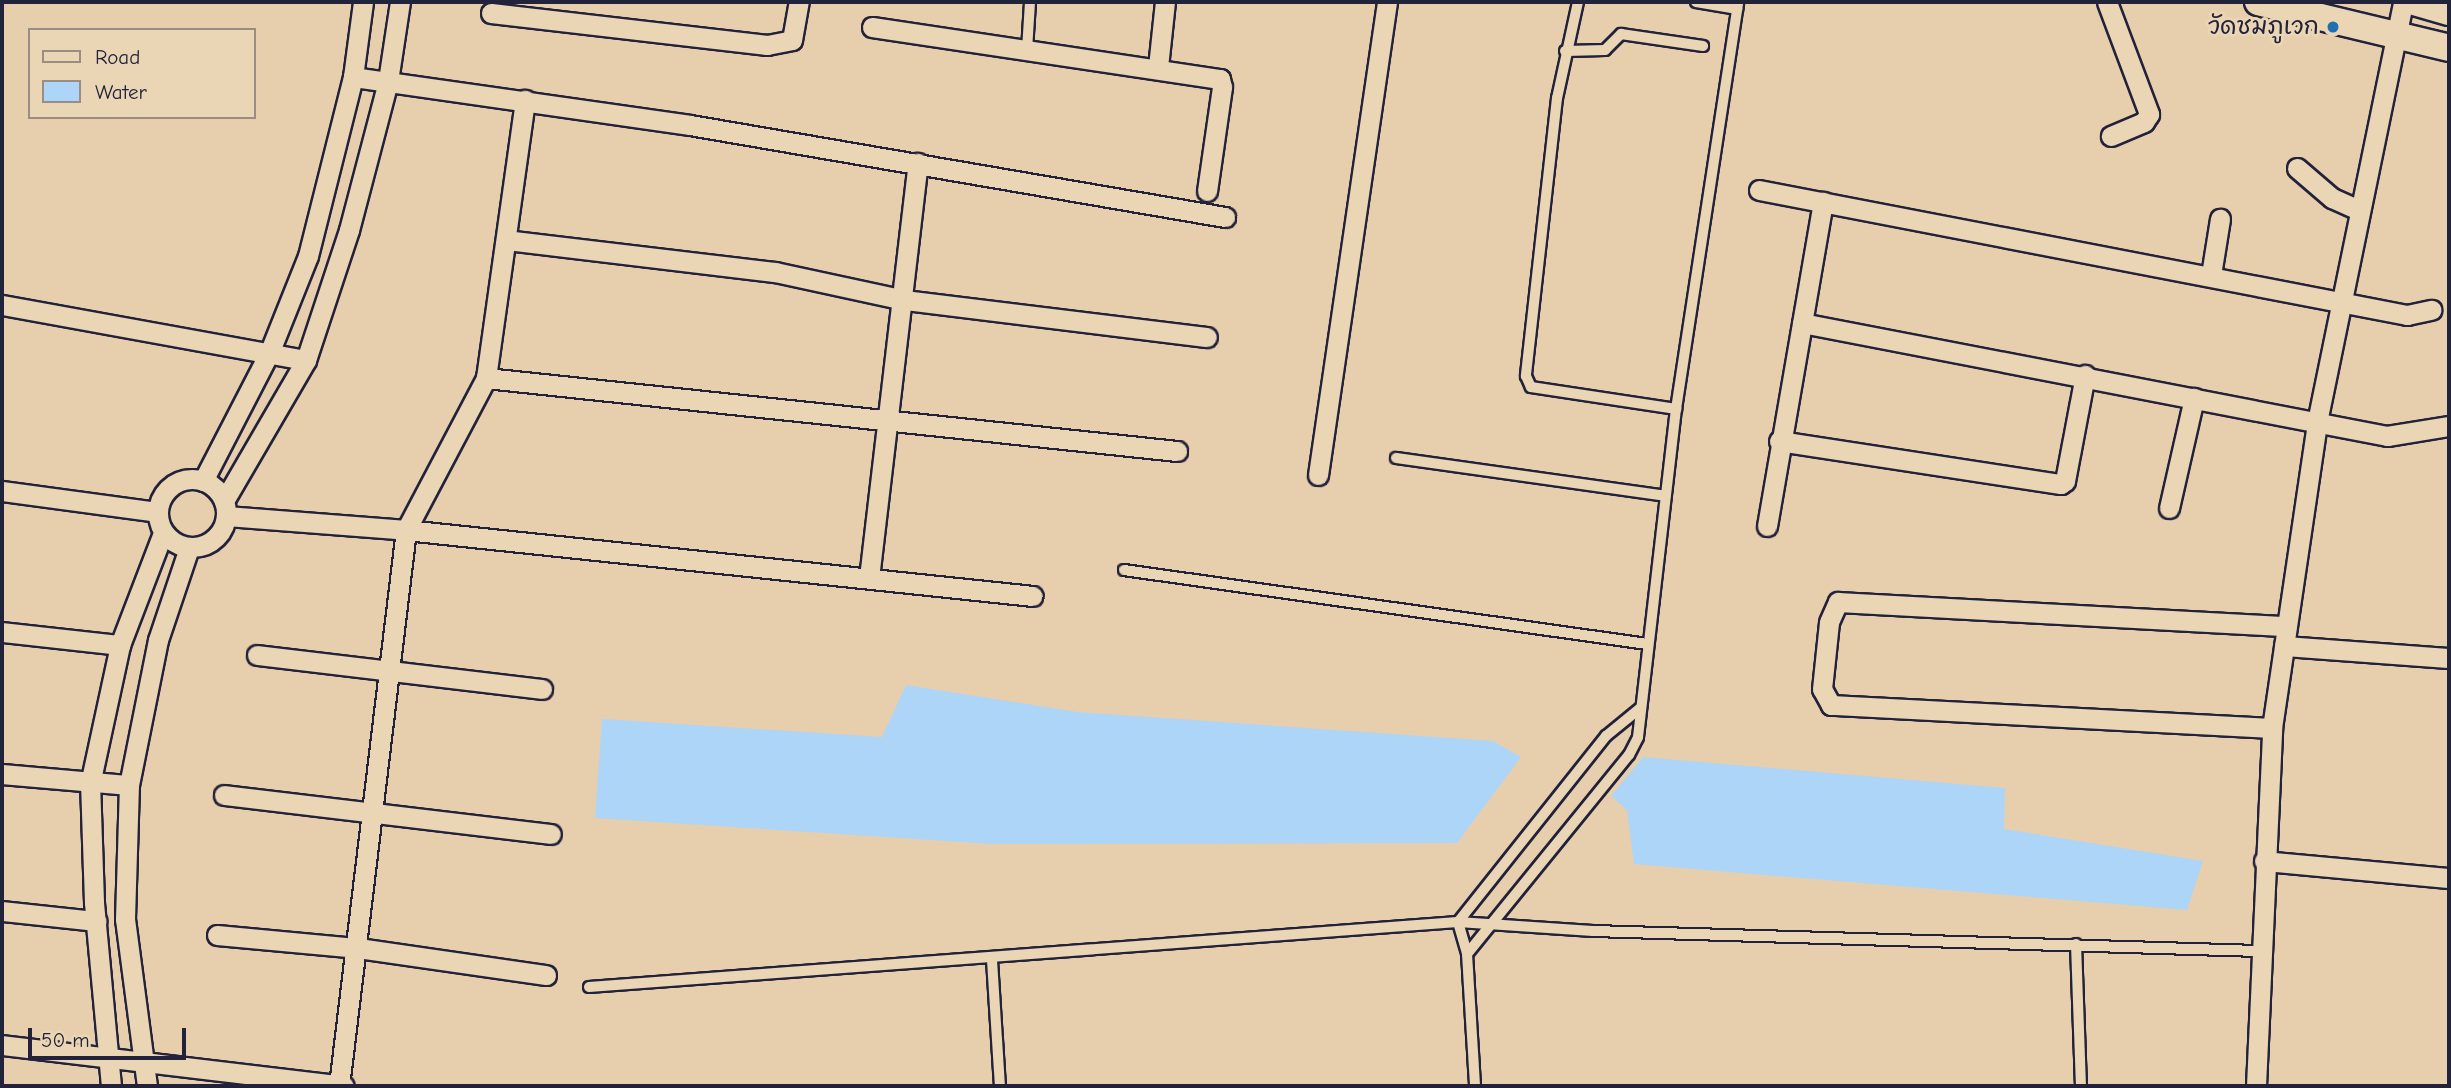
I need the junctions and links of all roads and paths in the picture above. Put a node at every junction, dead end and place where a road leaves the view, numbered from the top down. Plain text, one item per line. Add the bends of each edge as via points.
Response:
1 (363, 2) edge
2 (400, 2) edge
3 (799, 2) edge
4 (1030, 2) edge
5 (1165, 2) edge
6 (1387, 2) edge
7 (1578, 2) edge
8 (1696, 2) edge
9 (2107, 2) edge
10 (2259, 2) edge
11 (2403, 2) edge
12 (2414, 2) edge
13 (1738, 6) edge
14 (2449, 9) edge
15 (491, 13) dead end
16 (872, 27) dead end
17 (2396, 34) junction
18 (1703, 46) dead end
19 (2449, 48) edge
20 (1027, 50) junction
21 (1565, 51) junction
22 (1158, 67) junction
23 (353, 77) junction
24 (387, 81) junction
25 (525, 100) junction
26 (2111, 136) dead end
27 (918, 163) junction
28 (2297, 169) dead end
29 (1759, 190) dead end
30 (1207, 191) dead end
31 (1823, 202) junction
32 (2360, 210) junction
33 (1225, 216) dead end
34 (2220, 219) dead end
35 (506, 240) junction
36 (2211, 275) junction
37 (2340, 299) junction
38 (905, 300) junction
39 (2, 305) edge
40 (2431, 310) dead end
41 (1801, 323) junction
42 (1207, 337) dead end
43 (270, 351) junction
44 (306, 360) junction
45 (2085, 375) junction
46 (486, 378) junction
47 (2194, 398) junction
48 (1676, 409) junction
49 (888, 422) junction
50 (2317, 422) junction
51 (2449, 426) edge
52 (1779, 440) junction
53 (1177, 451) dead end
54 (1396, 458) dead end
55 (1318, 475) dead end
56 (203, 481) junction
57 (2, 491) edge
58 (1665, 496) junction
59 (225, 508) junction
60 (2169, 508) dead end
61 (157, 512) junction
62 (1767, 526) dead end
63 (406, 530) junction
64 (163, 533) junction
65 (189, 548) junction
66 (1124, 570) dead end
67 (869, 578) junction
68 (1034, 596) dead end
69 (2, 632) edge
70 (2285, 636) junction
71 (1647, 643) junction
72 (120, 645) junction
73 (257, 654) dead end
74 (2449, 658) edge
75 (389, 669) junction
76 (542, 689) dead end
77 (1639, 709) junction
78 (2272, 728) junction
79 (2, 774) edge
80 (90, 784) junction
81 (129, 785) junction
82 (224, 795) dead end
83 (372, 815) junction
84 (551, 834) dead end
85 (2264, 861) junction
86 (2449, 878) edge
87 (2, 911) edge
88 (96, 921) junction
89 (1458, 922) junction
90 (1494, 926) junction
91 (218, 935) dead end
92 (2076, 944) junction
93 (358, 948) junction
94 (2259, 951) junction
95 (1467, 954) junction
96 (992, 960) junction
97 (546, 975) dead end
98 (589, 987) dead end
99 (2, 1045) edge
100 (107, 1058) junction
101 (143, 1060) junction
102 (111, 1086) edge
103 (147, 1086) edge
104 (342, 1086) edge
105 (1000, 1086) edge
106 (1475, 1086) edge
107 (2081, 1086) edge
108 (2256, 1086) edge

1 - 23 street
2 - 24 street
3 - 15 street via 792,40 767,45
4 - 20 lane
5 - 22 street
6 - 55 street
7 - 21 lane
8 - 13 lane
9 - 26 street via 2149,114 2144,122
10 - 17 main road
11 - 17 street
12 - 14 main road
13 - 48 lane
16 - 20 street
17 - 19 main road
17 - 32 street
18 - 21 lane via 1621,34 1605,50
20 - 22 street
21 - 48 lane via 1531,304 1526,376 1531,387
22 - 30 street via 1220,79
23 - 24 street
23 - 43 street via 308,256
24 - 25 street
24 - 44 street via 349,230
25 - 27 street
25 - 35 street
27 - 33 street
27 - 38 street
28 - 32 street via 2332,198
29 - 31 street
31 - 36 street
31 - 41 street
32 - 37 street
34 - 36 street
35 - 38 street via 775,272
35 - 46 street
36 - 37 street
37 - 40 street via 2406,315
37 - 50 street
38 - 42 street
38 - 49 street
39 - 43 street
41 - 45 street
41 - 52 street
43 - 44 street
43 - 56 street
44 - 59 street
45 - 47 street
45 - 52 street via 2061,484
46 - 49 street
46 - 63 street
47 - 50 street
47 - 60 street
48 - 58 lane
49 - 53 street
49 - 67 street
50 - 51 street via 2387,436
50 - 70 street
52 - 62 street
54 - 58 lane
56 - 59 street
56 - 61 street via 185,480 168,488
57 - 61 street
58 - 71 lane
59 - 63 street
59 - 65 street via 214,539
61 - 64 street
63 - 67 street
63 - 75 street
64 - 65 street
64 - 72 street
65 - 81 street via 158,640
66 - 71 lane
67 - 68 street
69 - 72 street
70 - 74 street
70 - 78 street
70 - 78 street via 1838,602 1829,622 1822,689 1831,705
71 - 77 lane
72 - 80 street
73 - 75 street
75 - 76 street
75 - 83 street
77 - 89 lane via 1605,736
77 - 90 lane via 1638,737 1629,755
78 - 85 street
79 - 80 street
80 - 81 street
80 - 88 street
81 - 101 street via 125,919
82 - 83 street
83 - 84 street
83 - 93 street
85 - 86 street
85 - 94 street
87 - 88 street
88 - 100 street
89 - 90 lane
89 - 95 lane
89 - 96 lane
90 - 92 lane
90 - 95 lane
91 - 93 street
92 - 94 lane
92 - 107 lane
93 - 97 street
93 - 104 street
94 - 108 street
95 - 106 lane
96 - 98 lane
96 - 105 lane
99 - 100 street
100 - 101 street
100 - 102 street
101 - 103 street
101 - 104 street

